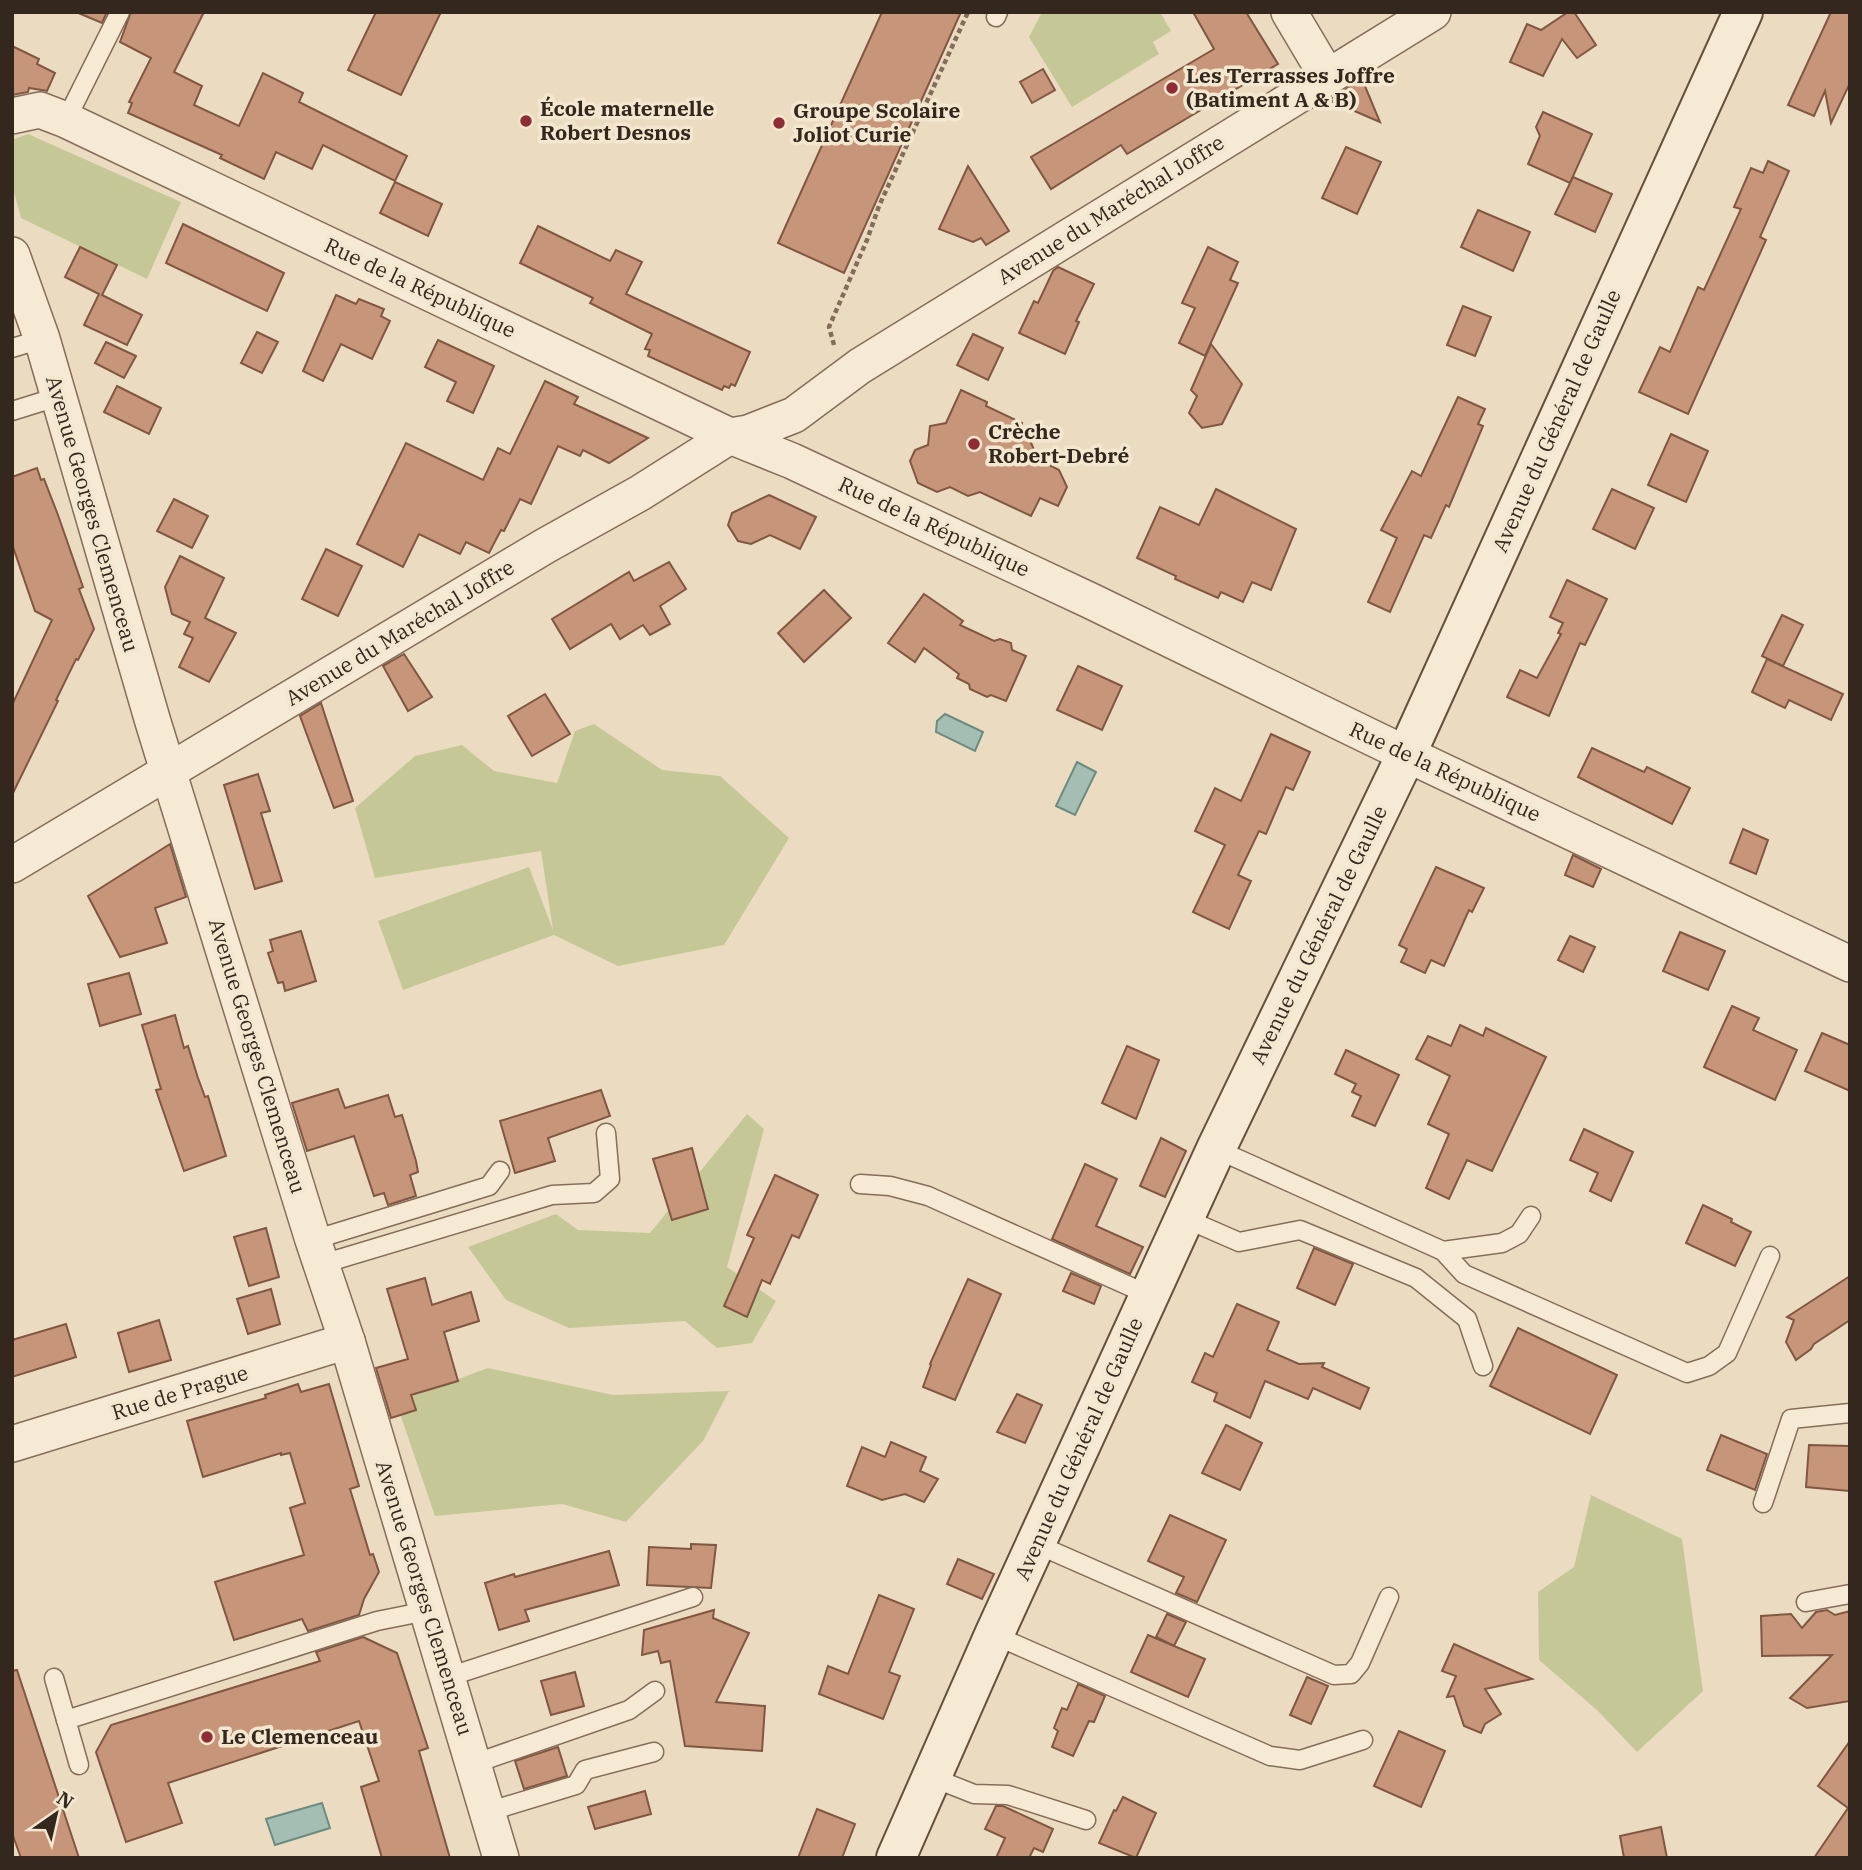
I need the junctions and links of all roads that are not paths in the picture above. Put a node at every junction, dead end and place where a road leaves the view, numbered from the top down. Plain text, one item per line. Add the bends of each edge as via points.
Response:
1 (120, 12) edge
2 (1289, 12) edge
3 (1433, 12) edge
4 (1743, 12) edge
5 (1327, 76) junction
6 (12, 116) edge
7 (66, 120) junction
8 (13, 261) edge
9 (27, 343) edge
10 (57, 397) junction
11 (12, 411) edge
12 (794, 415) junction
13 (730, 436) junction
14 (805, 467) junction
15 (1407, 753) junction
16 (170, 771) junction
17 (12, 865) edge
18 (1850, 964) edge
19 (606, 1133) dead end
20 (1216, 1149) junction
21 (500, 1171) dead end
22 (860, 1184) dead end
23 (1531, 1216) dead end
24 (1184, 1218) junction
25 (1443, 1251) junction
26 (318, 1252) junction
27 (1770, 1256) dead end
28 (1149, 1295) junction
29 (347, 1341) junction
30 (1483, 1366) dead end
31 (1850, 1413) edge
32 (12, 1444) edge
33 (1763, 1503) dead end
34 (1036, 1544) junction
35 (1850, 1594) edge
36 (693, 1597) dead end
37 (1389, 1597) dead end
38 (1806, 1602) dead end
39 (427, 1611) junction
40 (994, 1635) junction
41 (448, 1677) junction
42 (54, 1678) dead end
43 (655, 1691) dead end
44 (66, 1720) junction
45 (1363, 1740) dead end
46 (654, 1752) dead end
47 (473, 1764) junction
48 (79, 1765) dead end
49 (931, 1777) junction
50 (487, 1812) junction
51 (1086, 1820) dead end
52 (500, 1858) edge
53 (896, 1858) edge

1 - 7 lane
2 - 5 street
3 - 5 street, Avenue du Maréchal Joffre
4 - 15 street, Avenue du Général de Gaulle
5 - 12 street, Avenue du Maréchal Joffre via 860,366
6 - 7 street, Rue de la République via 40,110
7 - 13 street, Rue de la République
8 - 9 street, Avenue Georges Clemenceau
9 - 10 street, Avenue Georges Clemenceau
10 - 11 lane
10 - 16 street, Avenue Georges Clemenceau
12 - 13 street, Avenue du Maréchal Joffre
12 - 14 street via 796,443
13 - 14 street, Rue de la République
13 - 16 street, Avenue du Maréchal Joffre
14 - 15 street, Rue de la République
15 - 18 street, Rue de la République
15 - 20 street, Avenue du Général de Gaulle
16 - 17 street, Avenue du Maréchal Joffre
16 - 26 street, Avenue Georges Clemenceau
19 - 26 lane via 610,1180 594,1193 552,1195
20 - 24 street, Avenue du Général de Gaulle
20 - 25 lane
21 - 26 lane via 489,1186
22 - 28 lane via 928,1196
23 - 25 lane via 1518,1234 1502,1243
24 - 28 street, Avenue du Général de Gaulle
24 - 30 lane via 1239,1242 1300,1230 1416,1278 1467,1319
25 - 27 lane via 1464,1274 1687,1373 1709,1366 1727,1353
26 - 29 street, Avenue Georges Clemenceau
28 - 34 street, Avenue du Général de Gaulle
29 - 32 street, Rue de Prague
29 - 39 street, Avenue Georges Clemenceau
31 - 33 lane via 1791,1419
34 - 37 lane via 1334,1675 1351,1674 1360,1663
34 - 40 street, Avenue du Général de Gaulle
35 - 38 lane
36 - 41 lane
39 - 41 street, Avenue Georges Clemenceau
39 - 44 lane via 377,1621
40 - 45 lane via 1270,1756 1300,1760
40 - 49 street, Avenue du Général de Gaulle
41 - 47 street, Avenue Georges Clemenceau
42 - 44 lane
43 - 47 lane via 629,1710
44 - 48 lane
46 - 50 lane via 585,1770 576,1785
47 - 50 street, Avenue Georges Clemenceau
49 - 51 lane via 974,1794 1008,1795
49 - 53 street, Avenue du Général de Gaulle
50 - 52 street, Avenue Georges Clemenceau

